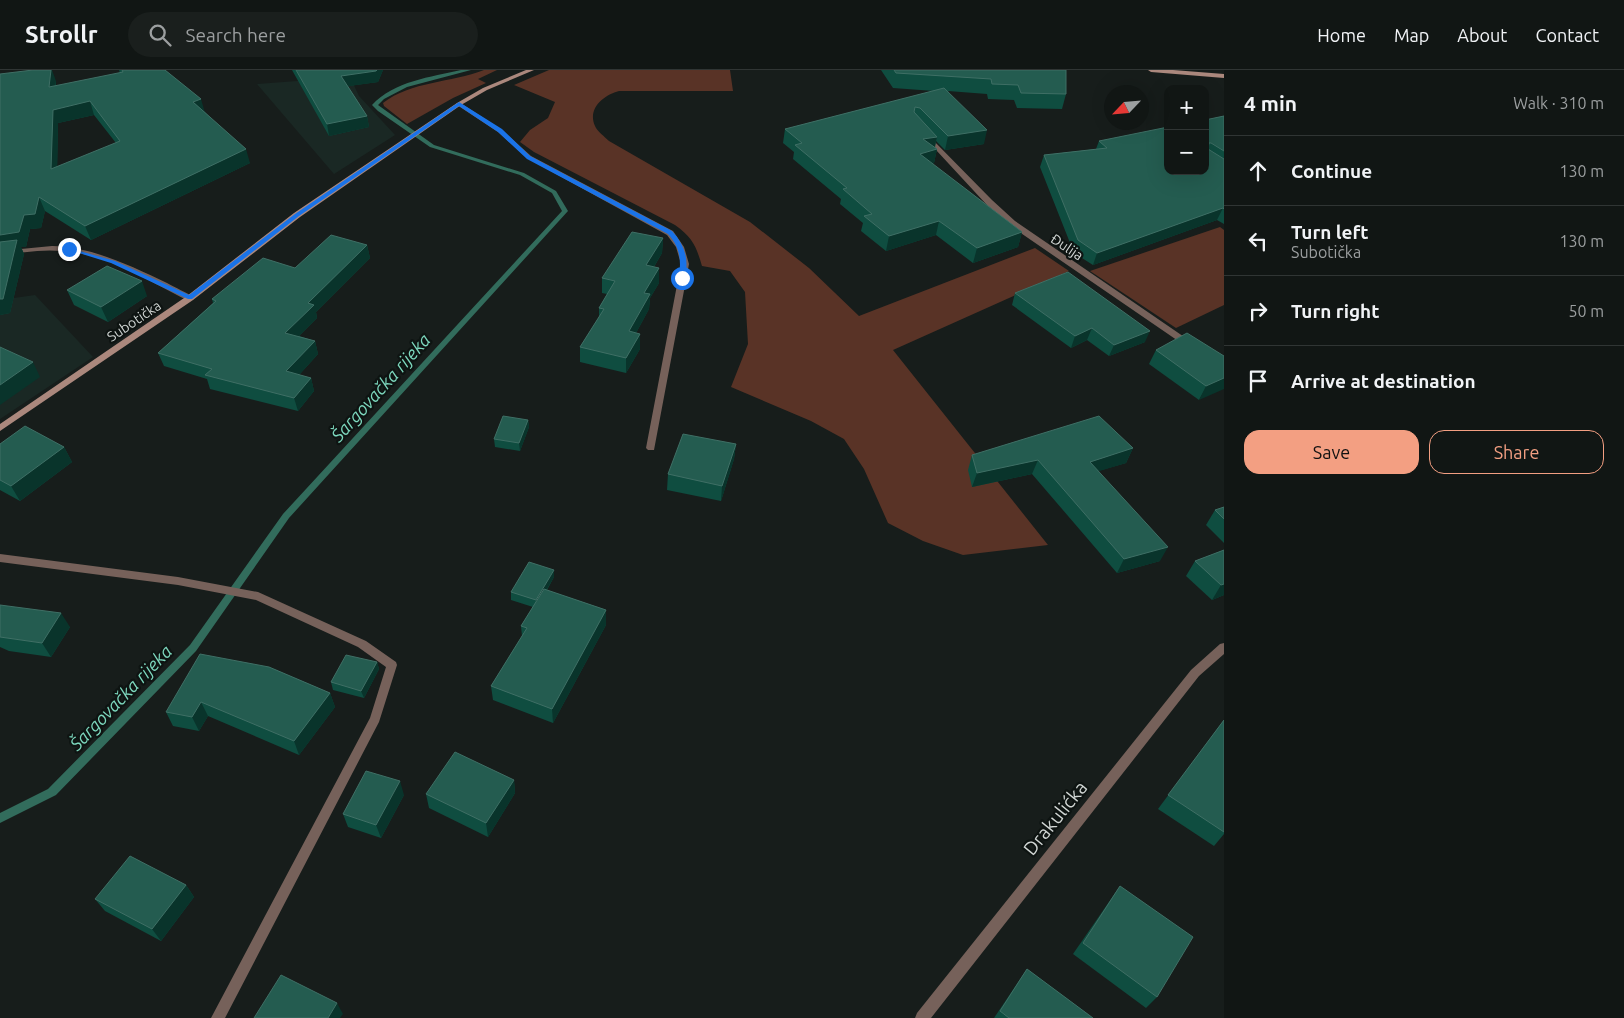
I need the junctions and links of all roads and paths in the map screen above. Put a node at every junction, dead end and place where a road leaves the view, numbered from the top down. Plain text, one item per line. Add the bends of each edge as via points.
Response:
1 (531, 70) edge
2 (1151, 70) edge
3 (1224, 76) edge
4 (459, 104) junction
5 (920, 130) edge
6 (0, 253) edge
7 (190, 298) junction
8 (1200, 352) edge
9 (0, 428) edge
10 (651, 448) dead end
11 (0, 558) edge
12 (1224, 647) edge
13 (218, 1018) edge
14 (922, 1018) edge

1 - 4 street, Subotička
2 - 3 street
4 - 7 street, Subotička via 297,215
4 - 10 street via 500,131 528,157 676,239 685,264
5 - 8 street, Đulija via 1012,224
6 - 7 street via 69,249 113,262
7 - 9 street, Subotička
11 - 13 street via 178,581 258,596 362,644 392,665 375,719
12 - 14 street, Drakulićka via 1195,673

